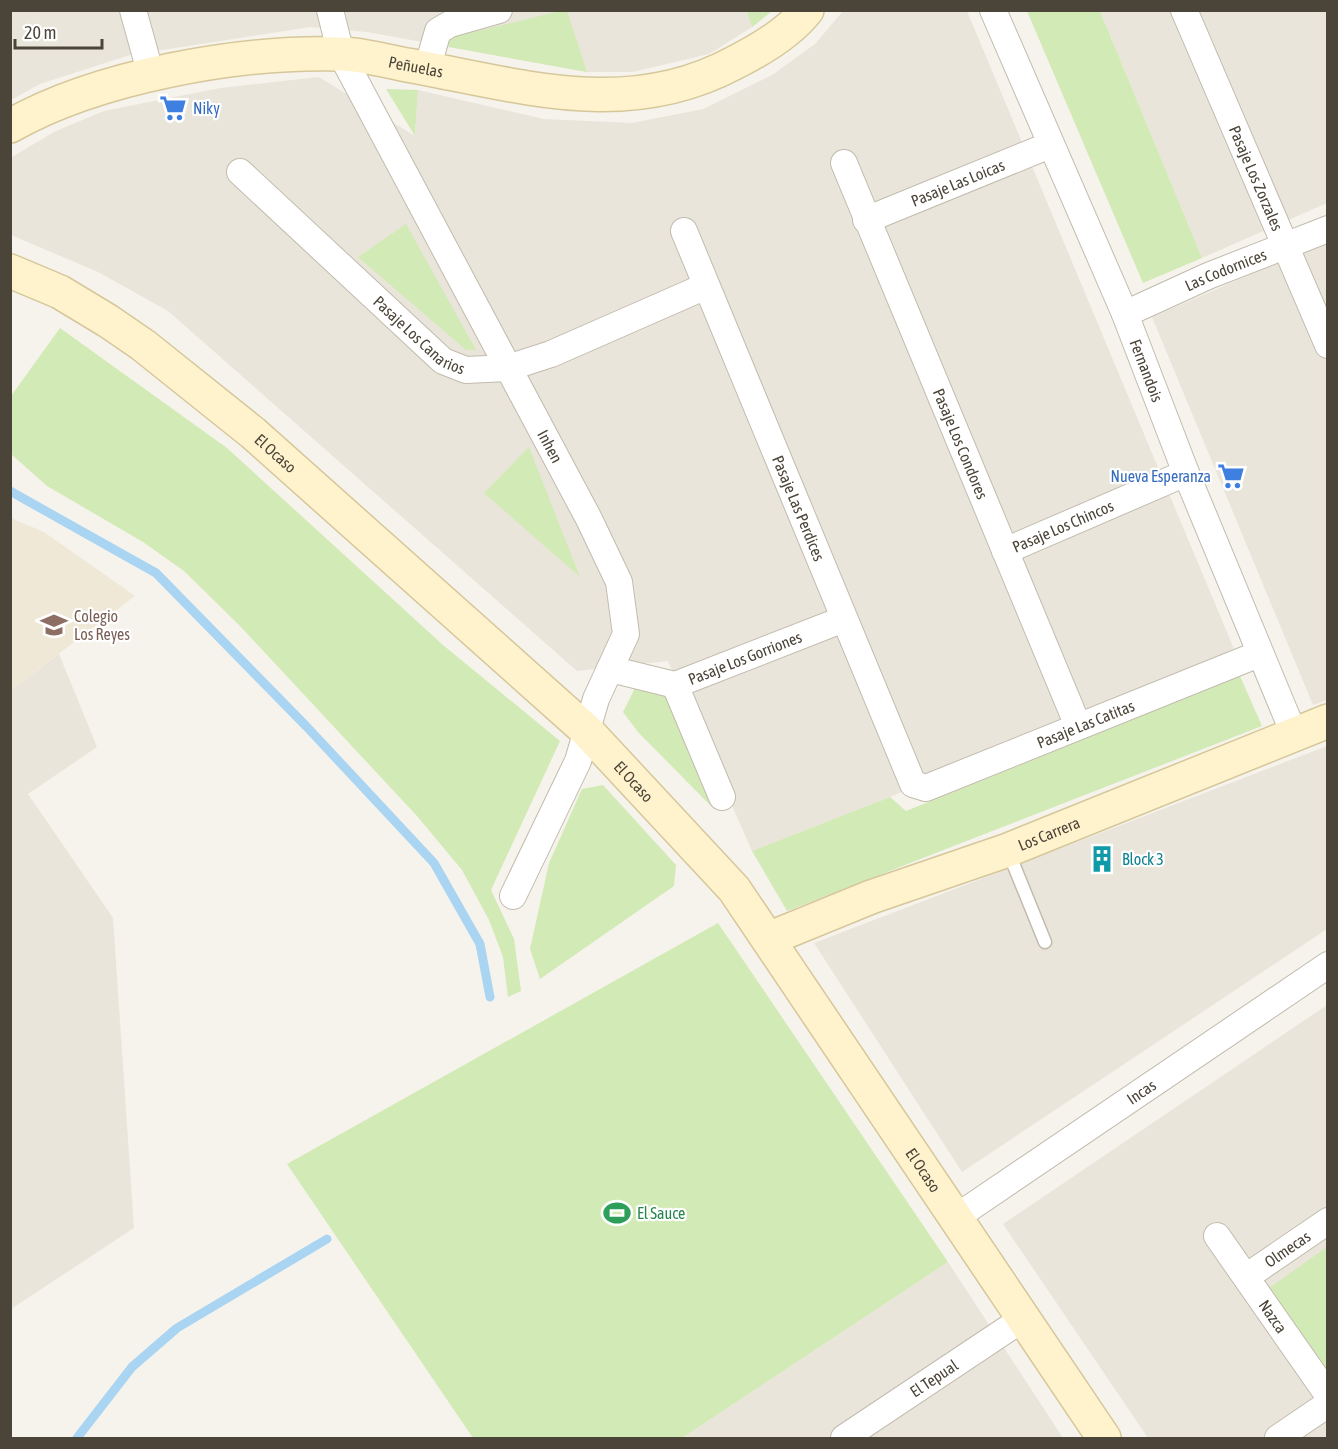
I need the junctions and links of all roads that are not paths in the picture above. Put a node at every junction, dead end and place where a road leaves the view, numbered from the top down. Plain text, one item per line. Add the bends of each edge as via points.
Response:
1 (134, 10) edge
2 (330, 10) edge
3 (498, 10) edge
4 (807, 10) edge
5 (993, 10) edge
6 (1184, 10) edge
7 (341, 54) junction
8 (426, 69) junction
9 (151, 75) junction
10 (10, 126) edge
11 (1050, 145) junction
12 (844, 163) dead end
13 (240, 172) dead end
14 (866, 220) junction
15 (1328, 229) edge
16 (684, 231) dead end
17 (1283, 247) junction
18 (10, 271) edge
19 (706, 286) junction
20 (1125, 314) junction
21 (1328, 345) edge
22 (508, 368) junction
23 (1186, 473) junction
24 (1005, 551) junction
25 (844, 619) junction
26 (1259, 654) junction
27 (610, 669) junction
28 (675, 686) junction
29 (1328, 721) edge
30 (1078, 726) junction
31 (586, 730) junction
32 (1294, 734) junction
33 (913, 784) joint
34 (722, 797) dead end
35 (1008, 850) junction
36 (513, 896) dead end
37 (768, 939) junction
38 (1045, 942) dead end
39 (1328, 965) edge
40 (955, 1218) junction
41 (1328, 1221) edge
42 (1217, 1236) dead end
43 (1246, 1277) junction
44 (1024, 1318) junction
45 (1328, 1395) edge
46 (1328, 1404) edge
47 (844, 1438) edge
48 (1104, 1438) edge
49 (1278, 1438) edge

1 - 9 street
2 - 7 street, Inhen
3 - 8 street via 438,31
4 - 8 street, Peñuelas via 760,50 711,75 636,93 572,95
5 - 11 street, Fernandois
6 - 17 street, Pasaje Los Zorzales
7 - 8 street, Peñuelas
7 - 9 street, Peñuelas via 259,57
7 - 22 street, Inhen
9 - 10 street, Peñuelas via 98,89
11 - 14 street, Pasaje Las Loicas
11 - 20 street, Fernandois
12 - 14 street, Pasaje Los Condores
13 - 22 street, Pasaje Los Canarios via 443,360 466,370
14 - 24 street, Pasaje Los Condores
15 - 17 street, Las Codornices
16 - 19 street, Pasaje Las Perdices
17 - 20 street, Las Codornices
17 - 21 street, Pasaje Los Zorzales
18 - 31 street, El Ocaso via 60,292 143,345 253,433
19 - 22 street, Pasaje Los Canarios via 551,354
19 - 25 street, Pasaje Las Perdices
20 - 23 street, Fernandois
22 - 27 street, Inhen via 619,582 626,634
23 - 24 street, Pasaje Los Chincos
23 - 26 street, Fernandois
24 - 30 street, Pasaje Los Condores
25 - 28 street, Pasaje Los Gorriones
25 - 33 street, Pasaje Las Perdices
26 - 30 street, Pasaje Las Catitas
26 - 32 street, Fernandois
27 - 28 street, Pasaje Los Gorriones
27 - 31 street, Inhen
28 - 34 street
29 - 32 street, Los Carrera
30 - 33 street, Pasaje Las Catitas via 926,788
31 - 36 street, Inhen via 578,761
31 - 37 street, El Ocaso via 728,881
32 - 35 street, Los Carrera
35 - 37 street, Los Carrera via 871,897
35 - 38 lane
37 - 40 street, El Ocaso
39 - 40 street, Incas
40 - 44 street, El Ocaso
41 - 43 street, Olmecas
42 - 43 street, Nazca
43 - 45 street, Nazca
44 - 47 street, El Tepual
44 - 48 street, El Ocaso
46 - 49 street

